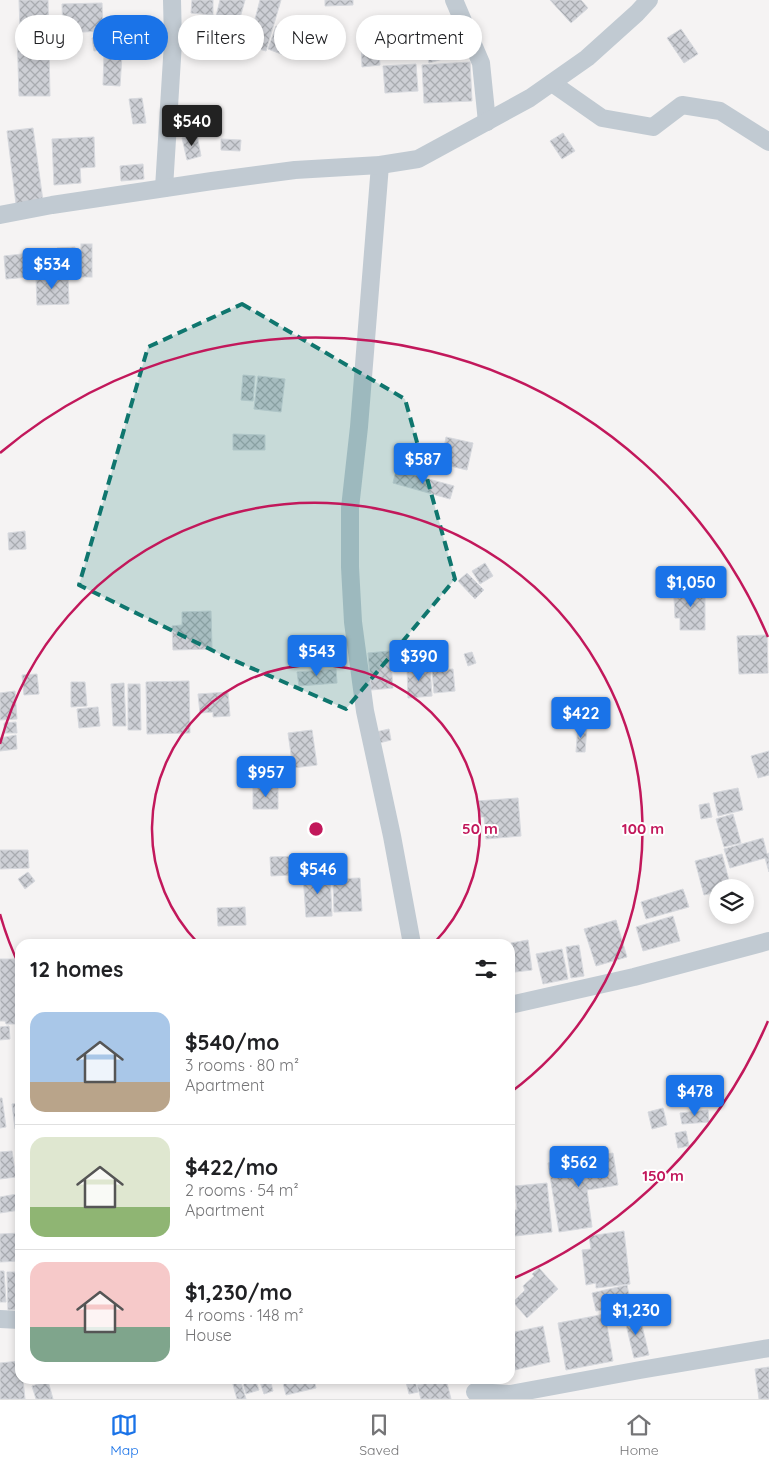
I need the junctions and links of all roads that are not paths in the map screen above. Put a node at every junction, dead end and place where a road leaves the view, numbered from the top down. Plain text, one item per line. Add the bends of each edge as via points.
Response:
1 (172, 0) edge
2 (454, 0) edge
3 (649, 0) edge
4 (552, 83) junction
5 (487, 122) junction
6 (769, 142) edge
7 (380, 165) junction
8 (164, 188) junction
9 (0, 215) edge
10 (411, 939) edge
11 (769, 941) edge
12 (515, 1004) edge
13 (0, 1319) edge
14 (15, 1320) edge
15 (769, 1348) edge
16 (475, 1390) edge

1 - 8 street
2 - 5 street via 481,63
3 - 4 street via 587,58
4 - 5 street
4 - 6 street via 602,118 652,127 682,105 720,111
5 - 7 street via 418,159
7 - 8 street via 294,170
7 - 10 street via 350,508 350,566 353,622 365,711
8 - 9 street
11 - 12 street via 634,977
13 - 14 street
15 - 16 street via 510,1394

